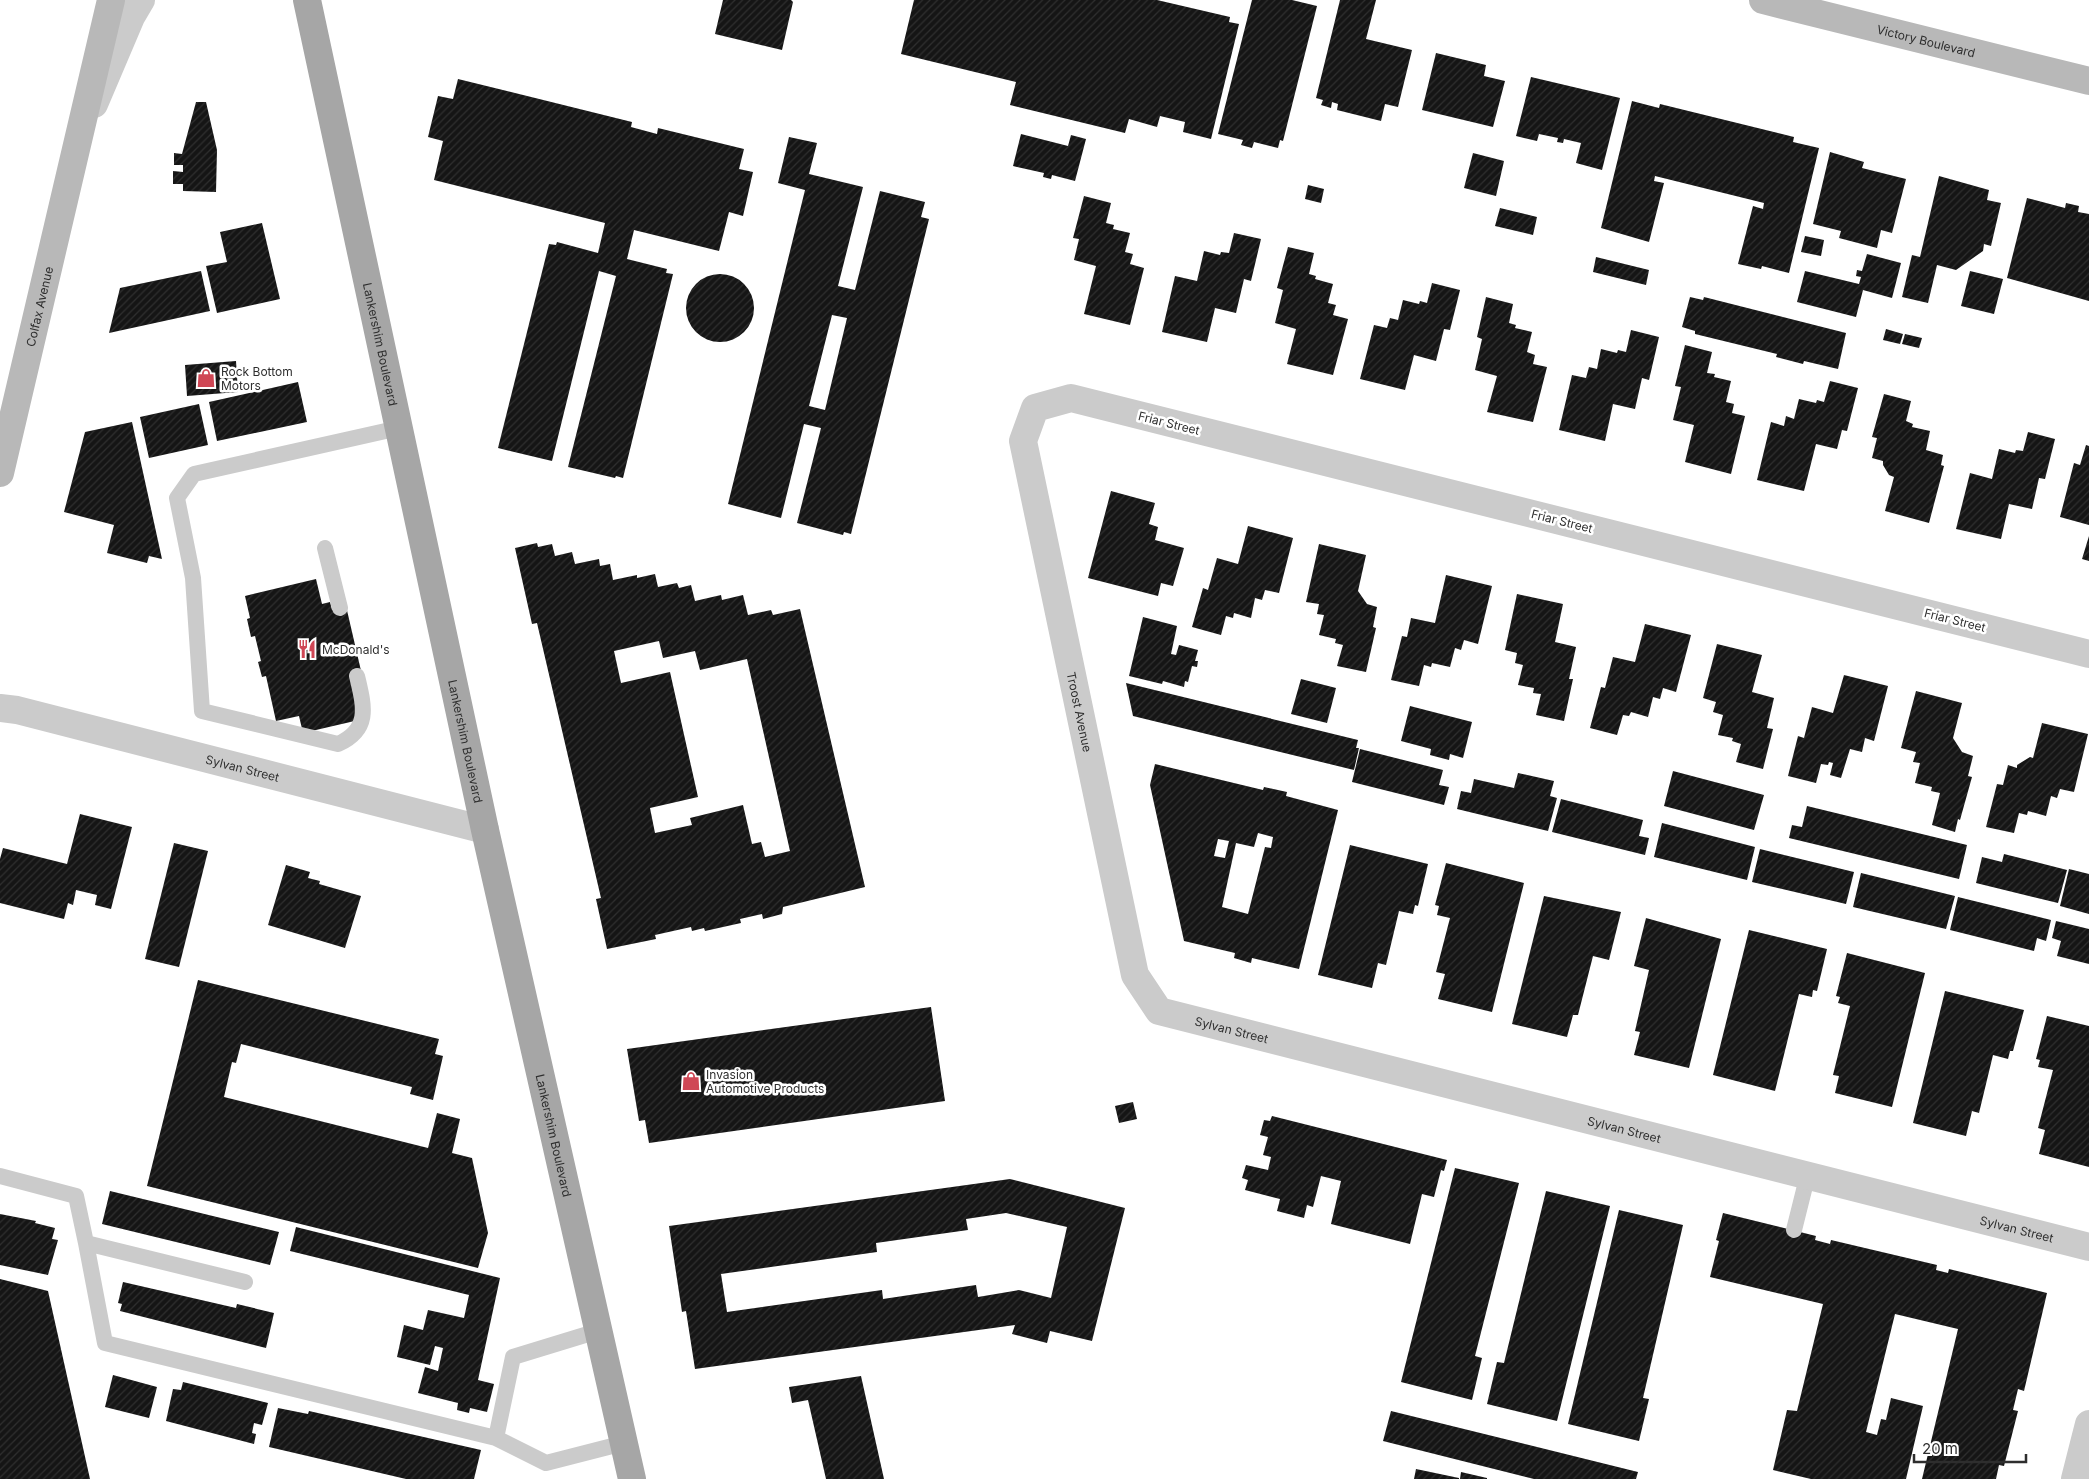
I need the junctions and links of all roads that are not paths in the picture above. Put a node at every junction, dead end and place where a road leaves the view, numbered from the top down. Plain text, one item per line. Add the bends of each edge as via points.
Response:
1 (111, 0) edge
2 (141, 0) edge
3 (307, 0) edge
4 (1763, 0) edge
5 (2089, 81) edge
6 (79, 140) junction
7 (1035, 408) joint
8 (399, 428) junction
9 (4, 444) edge
10 (0, 473) edge
11 (325, 548) dead end
12 (340, 608) dead end
13 (2089, 654) edge
14 (357, 676) dead end
15 (0, 708) edge
16 (485, 830) junction
17 (1159, 1011) joint
18 (1808, 1174) junction
19 (0, 1176) edge
20 (1794, 1230) dead end
21 (86, 1243) junction
22 (2089, 1247) edge
23 (245, 1282) dead end
24 (598, 1330) junction
25 (2089, 1424) edge
26 (496, 1438) junction
27 (624, 1443) junction
28 (632, 1479) edge
29 (2076, 1479) edge

1 - 6 main road, Colfax Avenue
2 - 6 street, Colfax Avenue
3 - 8 main road, Lankershim Boulevard
4 - 5 main road, Victory Boulevard
6 - 9 main road, Colfax Avenue
7 - 13 street, Friar Street via 1071,398
7 - 17 street, Troost Avenue via 1023,441 1135,975
8 - 14 lane via 194,474 177,498 193,578 202,711 338,744 352,738 362,724 363,708
8 - 16 main road, Lankershim Boulevard
9 - 10 main road, Colfax Avenue
11 - 12 lane
15 - 16 street, Sylvan Street
16 - 24 main road, Lankershim Boulevard
17 - 18 street, Sylvan Street
18 - 20 lane
18 - 22 street, Sylvan Street
19 - 21 lane via 76,1196
21 - 23 lane
21 - 26 lane via 105,1343
24 - 26 lane via 513,1357
24 - 27 main road, Lankershim Boulevard
25 - 29 street
26 - 27 lane via 546,1463
27 - 28 main road, Lankershim Boulevard

